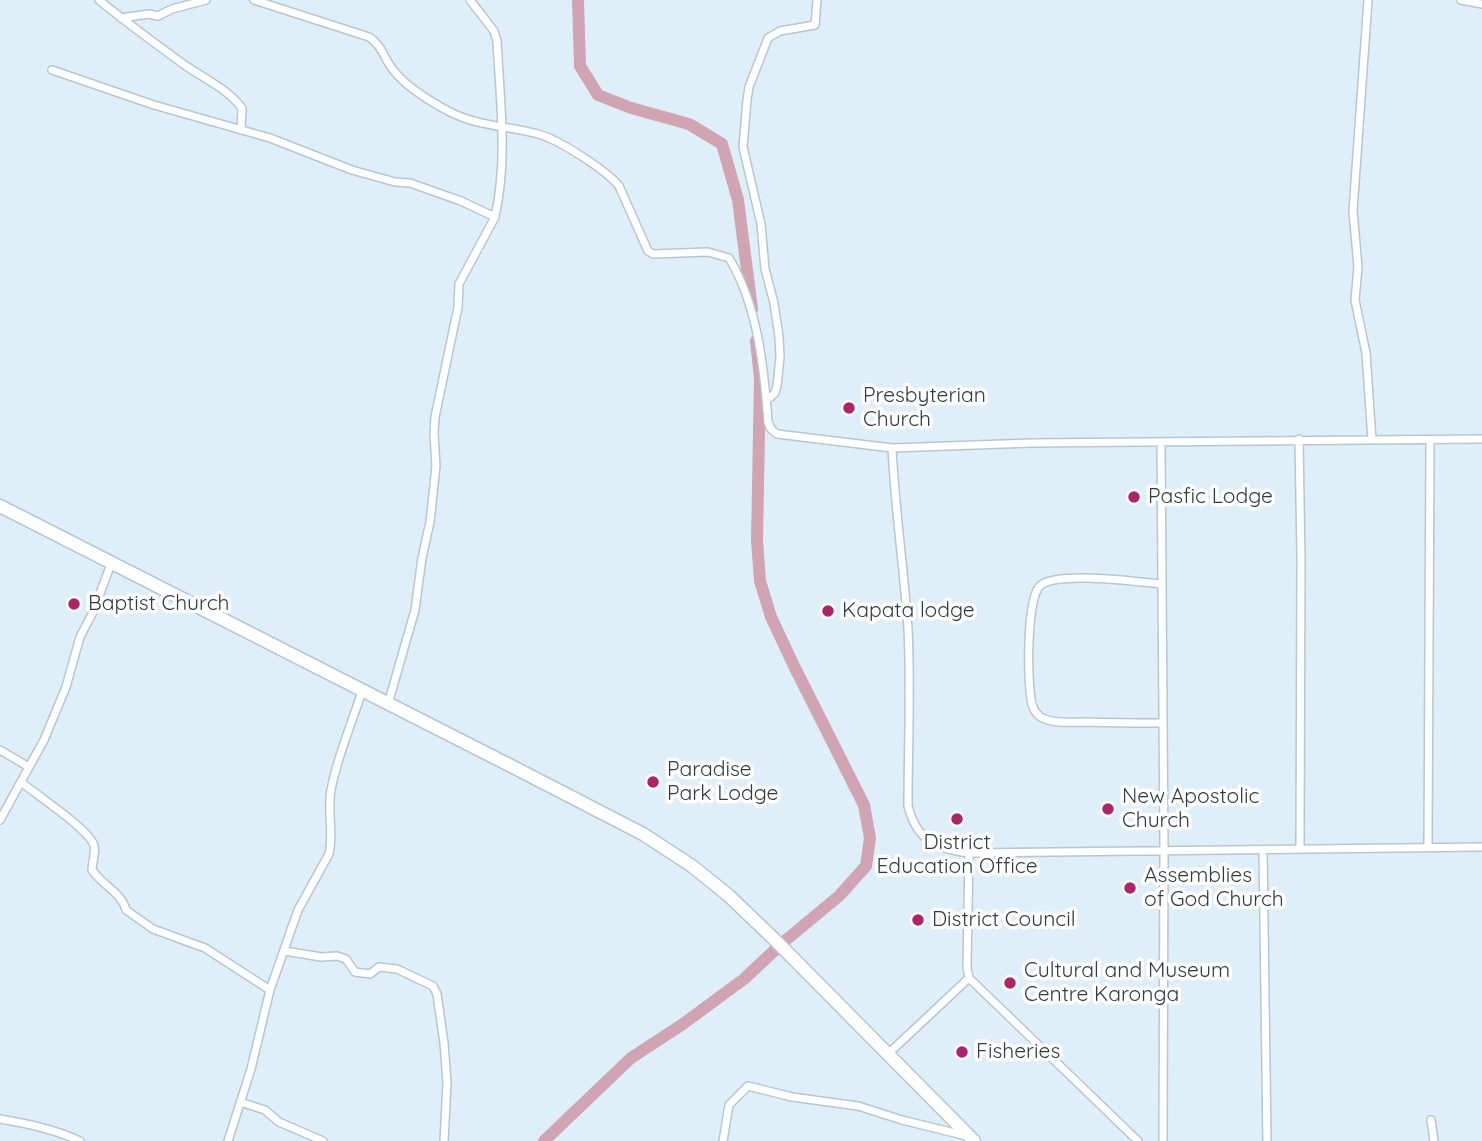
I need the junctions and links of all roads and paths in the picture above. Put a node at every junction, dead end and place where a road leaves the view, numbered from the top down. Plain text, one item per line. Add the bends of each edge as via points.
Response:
1 (99, 0) edge
2 (206, 0) edge
3 (254, 0) edge
4 (470, 0) edge
5 (817, 0) edge
6 (1368, 0) edge
7 (1461, 0) edge
8 (1482, 4) edge
9 (121, 18) junction
10 (51, 70) dead end
11 (502, 125) junction
12 (241, 130) junction
13 (495, 217) junction
14 (767, 400) junction
15 (1299, 439) junction
16 (1482, 439) edge
17 (1372, 440) junction
18 (1430, 440) junction
19 (1161, 442) junction
20 (892, 448) junction
21 (0, 506) edge
22 (111, 564) junction
23 (1162, 584) junction
24 (362, 691) junction
25 (388, 704) junction
26 (1162, 723) junction
27 (0, 750) edge
28 (29, 767) junction
29 (21, 782) junction
30 (0, 820) edge
31 (1428, 847) junction
32 (1482, 847) edge
33 (1300, 848) junction
34 (1164, 850) junction
35 (1264, 850) junction
36 (969, 853) junction
37 (285, 951) junction
38 (969, 978) junction
39 (270, 990) junction
40 (888, 1054) junction
41 (240, 1102) junction
42 (0, 1119) edge
43 (1431, 1120) dead end
44 (971, 1138) edge
45 (80, 1141) edge
46 (228, 1141) edge
47 (323, 1141) edge
48 (444, 1141) edge
49 (723, 1141) edge
50 (1138, 1141) edge
51 (1163, 1141) edge
52 (1267, 1141) edge
53 (1434, 1141) edge

1 - 9 street
2 - 9 street via 158,16
3 - 11 street via 369,37 395,72 427,97 466,119
4 - 11 street via 497,41
5 - 14 street via 815,25 780,30 768,38 748,87 743,147 779,337 777,386
6 - 17 street via 1353,211 1358,267 1354,300 1366,353
7 - 8 street
9 - 12 street via 219,85 243,110
10 - 12 street
11 - 13 street
11 - 14 street via 548,137 613,178 653,254 708,252 729,258 746,297
12 - 13 street via 352,170 410,183
13 - 25 street via 459,284 435,417 430,522 415,610
14 - 20 street via 768,422 777,434
15 - 17 street
15 - 19 street
15 - 33 street
16 - 18 street
17 - 18 street
18 - 31 street
19 - 20 street
19 - 23 street
20 - 36 street via 908,632 908,806 912,822 928,841
21 - 22 highway
22 - 24 highway
22 - 28 street via 80,637 66,687
23 - 26 street
23 - 26 street via 1054,579 1033,594 1029,640 1032,707 1037,715 1046,720
24 - 25 highway
24 - 37 street via 331,787 329,854 298,910
25 - 40 highway via 643,834 692,866 728,895
26 - 34 street
27 - 28 street
28 - 29 street
29 - 30 street
29 - 39 street via 73,821 93,843 92,870 123,901 126,910 153,929 205,948
31 - 32 street
31 - 33 street
33 - 35 street
34 - 35 street
34 - 36 street
34 - 51 street
35 - 52 street
36 - 38 street
37 - 39 street
37 - 48 street via 337,956 346,959 355,972 397,969 433,986 447,1083
38 - 40 street
38 - 50 street
39 - 41 street
40 - 44 highway
41 - 46 street
41 - 47 street
42 - 45 street via 32,1124
43 - 53 street
44 - 49 street via 858,1106 748,1086 726,1110

